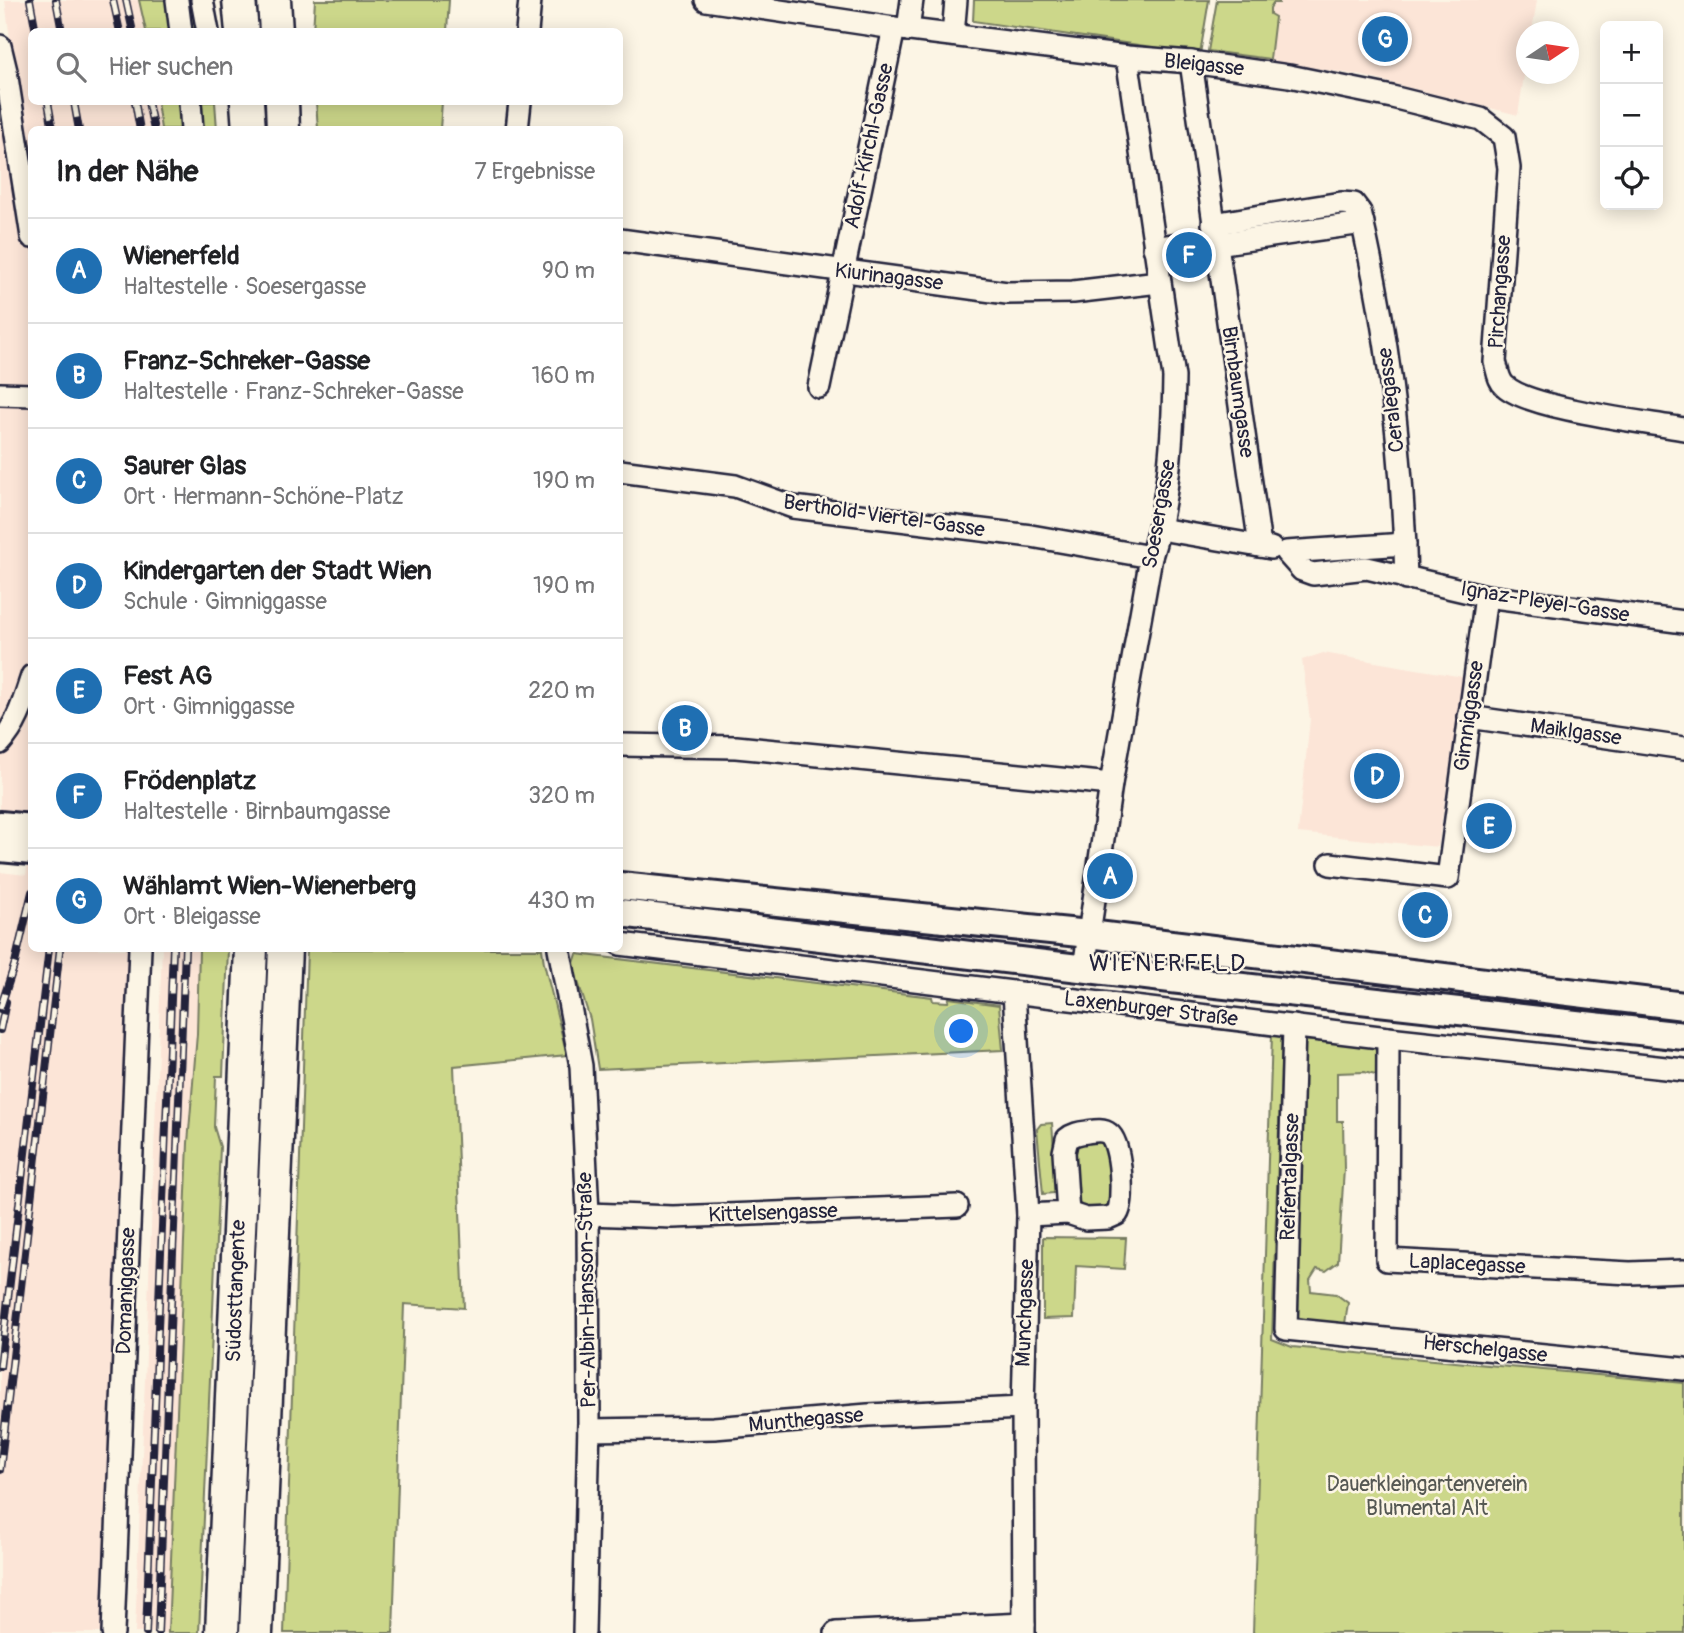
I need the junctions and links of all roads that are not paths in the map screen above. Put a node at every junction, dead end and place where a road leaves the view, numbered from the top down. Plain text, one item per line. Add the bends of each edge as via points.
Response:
1 (177, 0) edge
2 (202, 0) edge
3 (239, 0) edge
4 (274, 0) edge
5 (530, 0) edge
6 (706, 0) edge
7 (912, 0) edge
8 (956, 0) edge
9 (180, 28) edge
10 (207, 28) edge
11 (242, 28) edge
12 (276, 28) edge
13 (527, 28) edge
14 (901, 29) junction
15 (953, 36) junction
16 (0, 46) edge
17 (1127, 57) junction
18 (1191, 62) junction
19 (190, 105) edge
20 (282, 105) edge
21 (520, 105) edge
22 (192, 126) edge
23 (283, 126) edge
24 (517, 126) edge
25 (1504, 137) joint
26 (28, 212) edge
27 (1214, 235) junction
28 (623, 240) edge
29 (1154, 248) junction
30 (842, 271) junction
31 (1159, 282) junction
32 (819, 387) dead end
33 (0, 394) edge
34 (28, 396) edge
35 (1684, 429) edge
36 (623, 471) edge
37 (1160, 529) junction
38 (1405, 544) junction
39 (1260, 545) junction
40 (1286, 552) junction
41 (1151, 557) junction
42 (1406, 579) junction
43 (1486, 596) junction
44 (1684, 622) edge
45 (28, 689) edge
46 (1468, 717) junction
47 (0, 743) edge
48 (623, 746) edge
49 (1684, 748) edge
50 (1111, 784) junction
51 (0, 825) edge
52 (28, 828) edge
53 (0, 848) edge
54 (28, 851) edge
55 (1330, 864) dead end
56 (623, 886) edge
57 (623, 913) edge
58 (1089, 934) junction
59 (623, 944) edge
60 (140, 952) edge
61 (251, 952) edge
62 (285, 952) edge
63 (560, 952) edge
64 (1084, 968) junction
65 (1014, 993) junction
66 (1684, 1006) edge
67 (1294, 1026) junction
68 (1684, 1036) edge
69 (1388, 1038) junction
70 (1684, 1070) edge
71 (957, 1206) dead end
72 (1068, 1213) dead end
73 (588, 1214) junction
74 (1028, 1215) junction
75 (1684, 1272) edge
76 (1286, 1329) joint
77 (1684, 1369) edge
78 (1023, 1408) junction
79 (589, 1430) junction
80 (1024, 1629) edge
81 (113, 1633) edge
82 (222, 1633) edge
83 (256, 1633) edge
84 (584, 1633) edge
85 (836, 1633) edge

1 - 9 street
2 - 10 street
3 - 11 highway
4 - 12 highway
5 - 13 street
6 - 14 street, Bleigasse
7 - 14 street, Adolf-Kirchl-Gasse
8 - 15 street
14 - 15 street, Bleigasse
14 - 30 street, Adolf-Kirchl-Gasse
15 - 17 street, Bleigasse
16 - 26 street
17 - 18 street, Bleigasse
17 - 29 street, Soesergasse
18 - 25 street, Bleigasse via 1392,97 1481,119
18 - 27 street, Birnbaumgasse
19 - 22 street
20 - 23 highway
21 - 24 street
25 - 35 street, Pirchangasse via 1509,168 1495,362 1500,380 1535,402
27 - 29 street
27 - 38 street, Ceralegasse via 1363,223 1394,411
27 - 39 street, Birnbaumgasse
28 - 30 street, Kiurinagasse
29 - 31 street, Soesergasse
30 - 31 street, Kiurinagasse via 1007,293 1073,292
30 - 32 street, Adolf-Kirchl-Gasse
31 - 37 street, Soesergasse via 1174,377 1173,428
33 - 34 street
36 - 41 street, Berthold-Viertel-Gasse via 735,486 793,507 1031,536
37 - 39 street
37 - 41 street, Soesergasse
38 - 40 street
38 - 42 street, Ceralegasse
39 - 40 street
40 - 42 street, Ignaz-Pleyel-Gasse via 1302,570 1313,574 1367,568
41 - 50 street, Soesergasse
42 - 43 street, Ignaz-Pleyel-Gasse
43 - 44 street, Ignaz-Pleyel-Gasse
43 - 46 street, Gimniggasse
45 - 47 street
46 - 49 street, Maiklgasse
46 - 55 street, Gimniggasse via 1448,878
48 - 50 street via 736,747
50 - 58 street, Soesergasse
51 - 52 main road
53 - 54 main road
56 - 58 main road
57 - 64 main road, Laxenburger Straße
58 - 64 street, Soesergasse
58 - 66 main road
59 - 65 street, Laxenburger Straße
60 - 81 street, Domaniggasse
61 - 82 highway, Südosttangente
62 - 83 highway, Südosttangente
63 - 73 street, Per-Albin-Hansson-Straße via 581,1066
64 - 68 main road, Laxenburger Straße
65 - 67 street, Laxenburger Straße
65 - 74 street, Munchgasse
67 - 69 street, Laxenburger Straße
67 - 76 street, Reifentalgasse
69 - 70 street, Laxenburger Straße
69 - 75 street, Laplacegasse via 1387,1260
71 - 73 street, Kittelsengasse via 673,1217
72 - 74 street
73 - 79 street, Per-Albin-Hansson-Straße
74 - 78 street, Munchgasse
76 - 77 street, Herschelgasse
78 - 79 street, Munthegasse via 713,1428
78 - 80 street, Munchgasse
79 - 84 street, Per-Albin-Hansson-Straße
80 - 85 street

